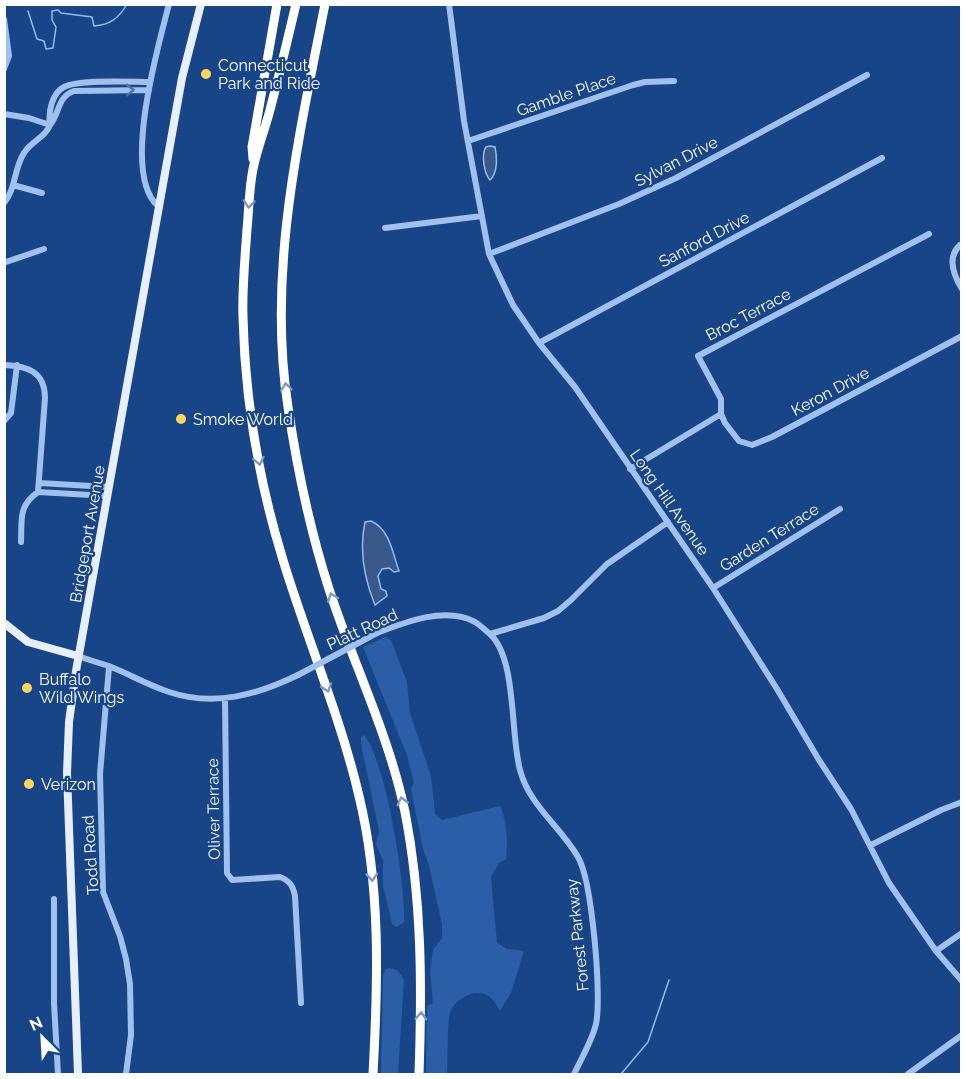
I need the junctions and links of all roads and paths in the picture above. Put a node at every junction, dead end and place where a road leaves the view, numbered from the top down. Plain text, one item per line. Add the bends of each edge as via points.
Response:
1 (169, 4) edge
2 (201, 4) edge
3 (277, 4) edge
4 (296, 4) edge
5 (325, 4) edge
6 (449, 4) edge
7 (4, 19) edge
8 (4, 69) edge
9 (867, 75) dead end
10 (674, 81) dead end
11 (150, 82) junction
12 (73, 87) junction
13 (149, 90) junction
14 (4, 114) edge
15 (50, 125) junction
16 (468, 141) junction
17 (882, 158) dead end
18 (254, 166) junction
19 (13, 185) junction
20 (42, 193) dead end
21 (4, 203) edge
22 (159, 206) junction
23 (482, 216) junction
24 (385, 228) dead end
25 (928, 234) dead end
26 (960, 245) edge
27 (44, 249) dead end
28 (489, 254) junction
29 (5, 263) edge
30 (962, 290) edge
31 (962, 336) edge
32 (538, 343) junction
33 (4, 365) edge
34 (16, 366) junction
35 (721, 414) junction
36 (4, 421) edge
37 (630, 469) junction
38 (39, 483) junction
39 (109, 487) junction
40 (38, 492) junction
41 (108, 496) junction
42 (840, 509) dead end
43 (668, 522) junction
44 (21, 542) dead end
45 (713, 588) junction
46 (4, 623) edge
47 (490, 634) junction
48 (78, 656) junction
49 (109, 667) junction
50 (225, 699) junction
51 (962, 802) edge
52 (871, 845) junction
53 (54, 899) dead end
54 (962, 933) edge
55 (936, 951) junction
56 (962, 981) edge
57 (301, 1003) dead end
58 (962, 1035) edge
59 (58, 1074) edge
60 (78, 1074) edge
61 (126, 1074) edge
62 (373, 1074) edge
63 (418, 1074) edge
64 (574, 1074) edge
65 (908, 1074) edge

1 - 11 street
2 - 22 main road, Bridgeport Avenue via 182,78
3 - 18 highway via 252,147
4 - 18 highway
63 -> 5 highway via 421,948 405,811 388,748 329,589 312,526 288,404 281,342 282,263 292,182
6 - 16 street, Long Hill Avenue
7 - 8 street via 9,60
9 - 28 street, Sylvan Drive via 676,178
10 - 16 street, Gamble Place via 633,85
11 - 12 street
11 - 13 street
12 -> 13 street
12 - 15 street via 57,91
13 - 22 street via 142,171 153,201
14 - 15 street
15 - 19 street via 25,151
16 - 23 street, Long Hill Avenue
17 - 32 street, Sanford Drive
18 -> 62 highway via 243,276 248,391 263,482 280,550 360,796 376,927
19 - 20 street
19 - 21 street
22 - 39 main road, Bridgeport Avenue
23 - 24 street
23 - 28 street, Long Hill Avenue
25 - 35 street, Broc Terrace via 698,356 721,399
26 - 30 street via 952,265
27 - 29 street
28 - 32 street, Long Hill Avenue via 513,305
31 - 35 street, Keron Drive via 760,443 739,441
32 - 37 street, Long Hill Avenue via 575,387
33 - 34 street
34 - 36 street via 11,413
34 - 38 street via 36,373 45,389
35 - 37 street
37 - 43 street, Long Hill Avenue
38 - 39 street
38 - 40 street
39 - 41 main road, Bridgeport Avenue
40 - 41 street
40 - 44 street via 23,507
41 - 48 main road, Bridgeport Avenue
42 - 45 street, Garden Terrace
43 - 45 street, Long Hill Avenue
43 - 47 street via 607,564 558,610
45 - 52 street, Long Hill Avenue
46 - 48 main road via 28,642
47 - 50 street, Platt Road, bridge via 473,621 449,616 407,622 377,633 271,688
47 - 64 street, Forest Parkway via 499,644 507,671 517,760 528,792 579,857 588,883 598,999 596,1025
48 - 49 street, Platt Road
48 - 60 main road, Bridgeport Avenue via 67,773
49 - 50 street, Platt Road via 189,698
49 - 61 street, Todd Road via 100,774 103,892 120,936 130,984 131,1035
50 - 57 street, Oliver Terrace via 227,873 232,880 280,877 293,886
51 - 52 street
52 - 55 street, Long Hill Avenue via 889,883
53 - 59 street
54 - 55 street
55 - 56 street, Long Hill Avenue
58 - 65 street

